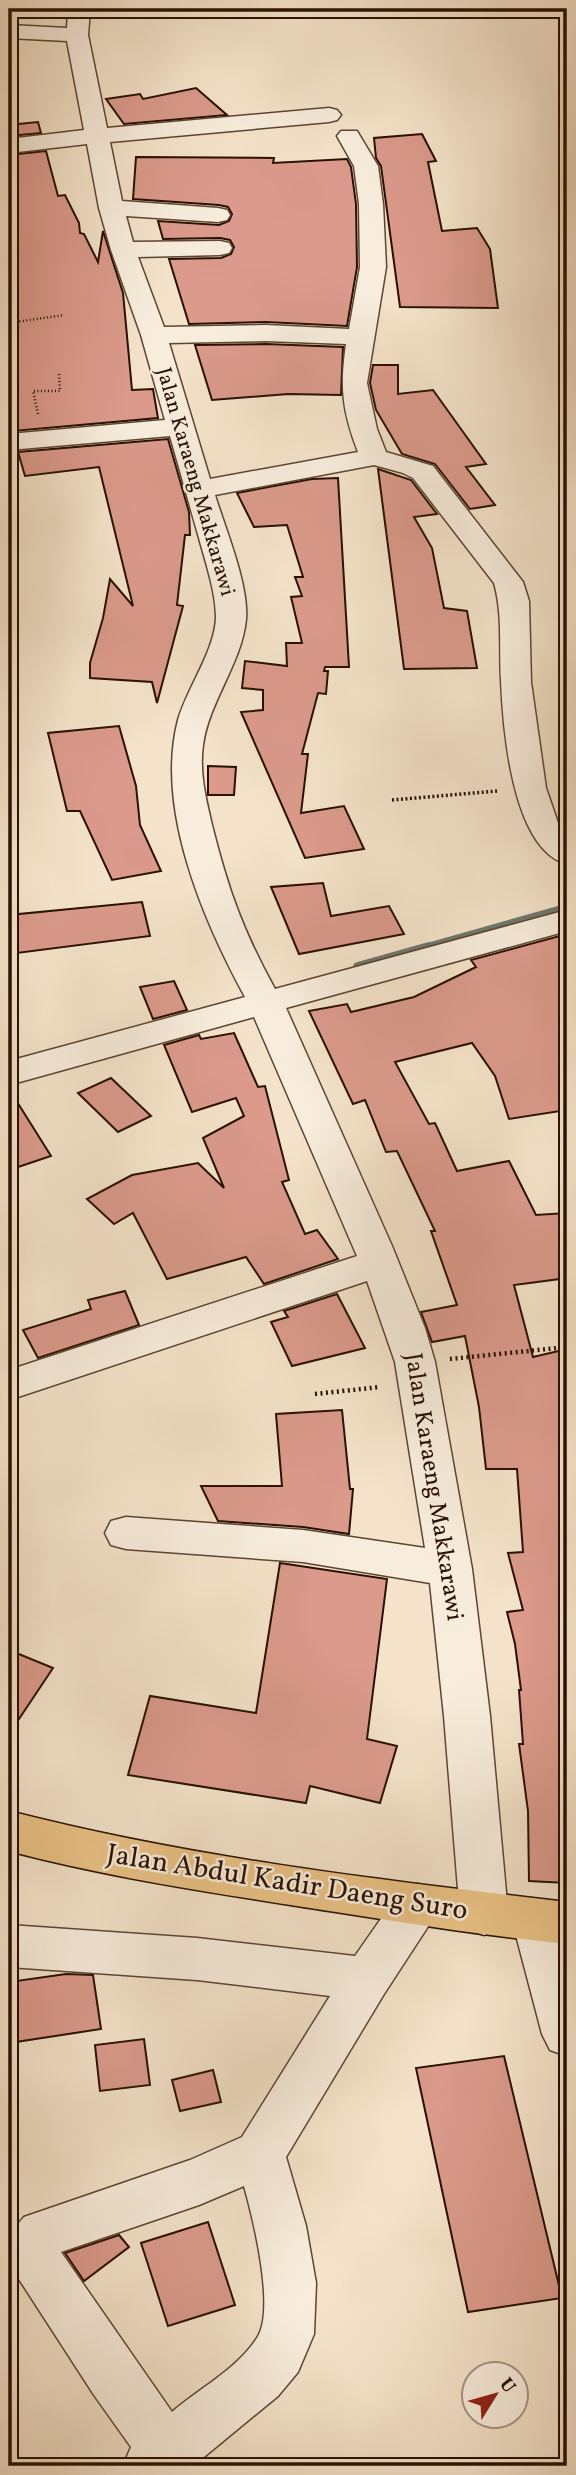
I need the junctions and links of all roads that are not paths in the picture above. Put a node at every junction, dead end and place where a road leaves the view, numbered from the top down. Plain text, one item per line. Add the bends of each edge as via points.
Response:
1 (78, 22) edge
2 (9, 32) edge
3 (329, 115) dead end
4 (98, 134) junction
5 (349, 135) dead end
6 (9, 146) edge
7 (111, 208) junction
8 (218, 215) dead end
9 (219, 248) dead end
10 (123, 250) junction
11 (154, 335) junction
12 (360, 337) junction
13 (182, 427) junction
14 (9, 442) edge
15 (374, 457) junction
16 (201, 489) junction
17 (567, 854) edge
18 (567, 920) edge
19 (262, 997) junction
20 (9, 1073) edge
21 (379, 1263) junction
22 (9, 1385) edge
23 (126, 1533) dead end
24 (450, 1569) junction
25 (9, 1831) edge
26 (418, 1905) junction
27 (484, 1914) junction
28 (552, 1921) edge
29 (9, 1946) edge
30 (367, 1979) junction
31 (567, 2034) edge
32 (260, 2154) junction
33 (160, 2459) edge

1 - 2 street
1 - 4 street, Jalan Karaeng Makkarawi
3 - 4 street
4 - 6 street
4 - 7 street, Jalan Karaeng Makkarawi
5 - 12 street via 366,166 371,204 373,267
7 - 8 street
7 - 10 street, Jalan Karaeng Makkarawi
9 - 10 street
10 - 11 street, Jalan Karaeng Makkarawi
11 - 12 street
11 - 13 street, Jalan Karaeng Makkarawi
12 - 15 street via 354,383
13 - 14 street
13 - 16 street, Jalan Karaeng Makkarawi
15 - 16 street
15 - 17 street via 424,472 508,582 516,612 516,682 530,788 542,826
16 - 19 street, Jalan Karaeng Makkarawi via 228,588 231,619 195,715 187,746 187,787 210,886 232,942
18 - 19 street
19 - 20 street
19 - 21 street, Jalan Karaeng Makkarawi
21 - 22 street
21 - 24 street, Jalan Karaeng Makkarawi via 417,1373
23 - 24 street via 303,1546
24 - 27 street, Jalan Karaeng Makkarawi
25 - 26 main road, Jalan Abdul Kadir Daeng Suro via 80,1850
26 - 27 main road, Jalan Abdul Kadir Daeng Suro
26 - 30 street
27 - 28 main road, Jalan Abdul Kadir Daeng Suro
28 - 31 street
29 - 30 street via 197,1959
30 - 32 street
32 - 33 street via 277,2207 291,2311 281,2351 257,2382
32 - 33 street via 199,2182 42,2234 33,2244 34,2255 113,2376

